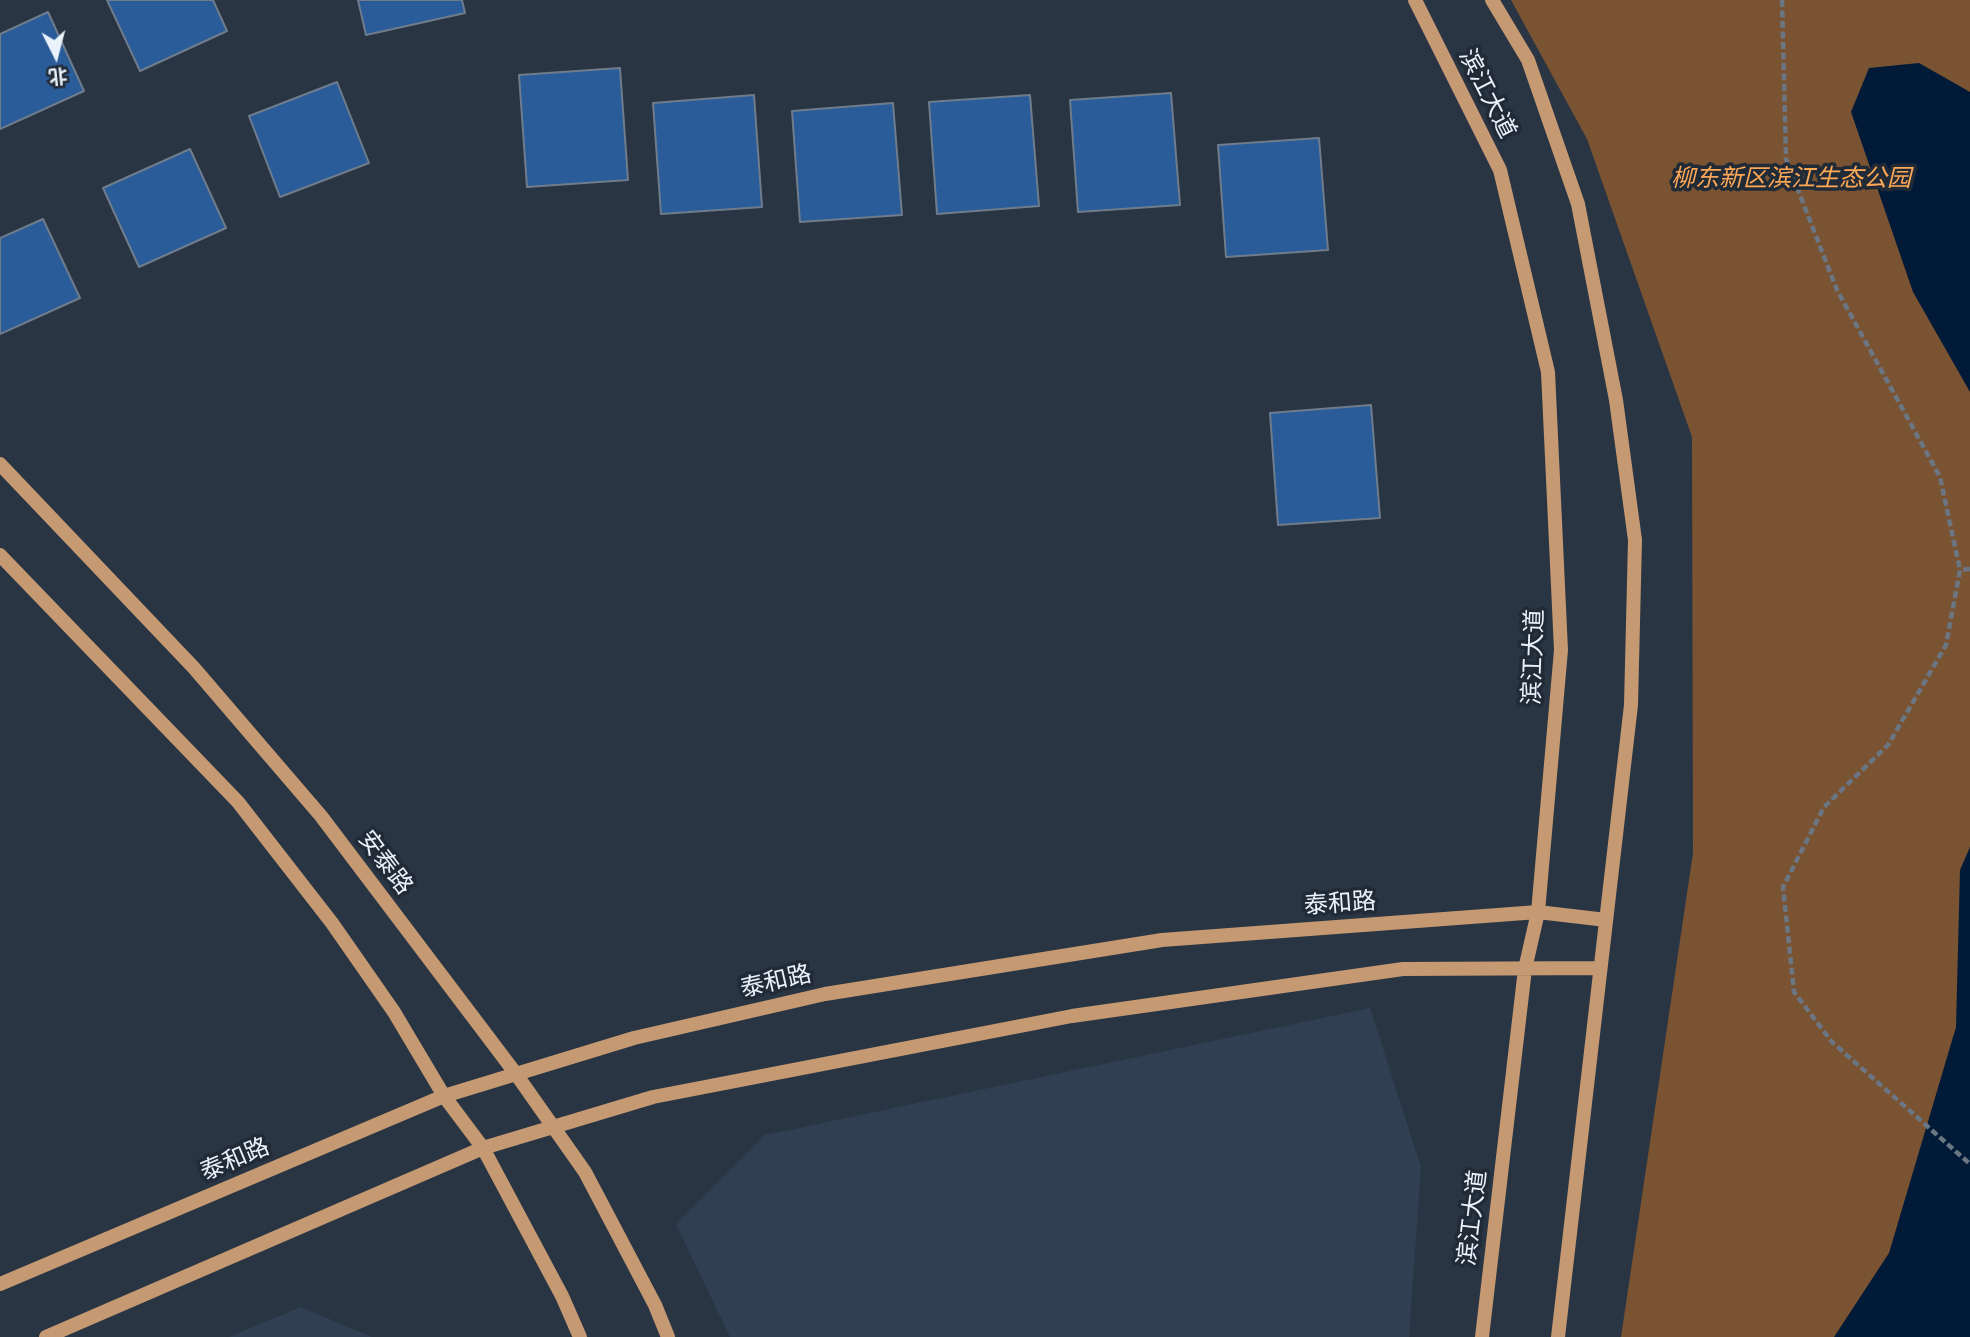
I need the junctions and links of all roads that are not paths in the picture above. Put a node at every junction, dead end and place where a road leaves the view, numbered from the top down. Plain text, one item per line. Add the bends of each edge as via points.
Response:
1 (1415, 0) edge
2 (1492, 0) edge
3 (0, 464) edge
4 (0, 555) edge
5 (1538, 912) junction
6 (1606, 920) junction
7 (1600, 968) junction
8 (1525, 969) junction
9 (516, 1074) junction
10 (444, 1096) junction
11 (552, 1127) junction
12 (483, 1147) junction
13 (0, 1284) edge
14 (46, 1337) edge
15 (580, 1337) edge
16 (668, 1337) edge
17 (1482, 1337) edge
18 (1558, 1337) edge

1 - 5 main road, 滨江大道 via 1500,170 1548,372 1561,650
2 - 6 main road, 滨江大道 via 1528,60 1578,204 1616,400 1633,528 1631,705
3 - 9 main road, 安泰路 via 194,668 312,805
4 - 10 main road via 238,802 332,923 394,1012
5 - 6 main road, 泰和路
5 - 8 main road, 滨江大道
5 - 9 main road, 泰和路 via 1148,942 825,993 634,1038
6 - 7 main road, 滨江大道
7 - 8 main road
7 - 18 main road, 滨江大道
8 - 11 main road via 1403,969 1072,1016 653,1097
8 - 17 main road, 滨江大道
9 - 10 main road, 泰和路
9 - 11 main road, 安泰路
10 - 12 main road
10 - 13 main road, 泰和路
11 - 12 main road
11 - 16 main road, 安泰路 via 585,1172
12 - 14 main road
12 - 15 main road

